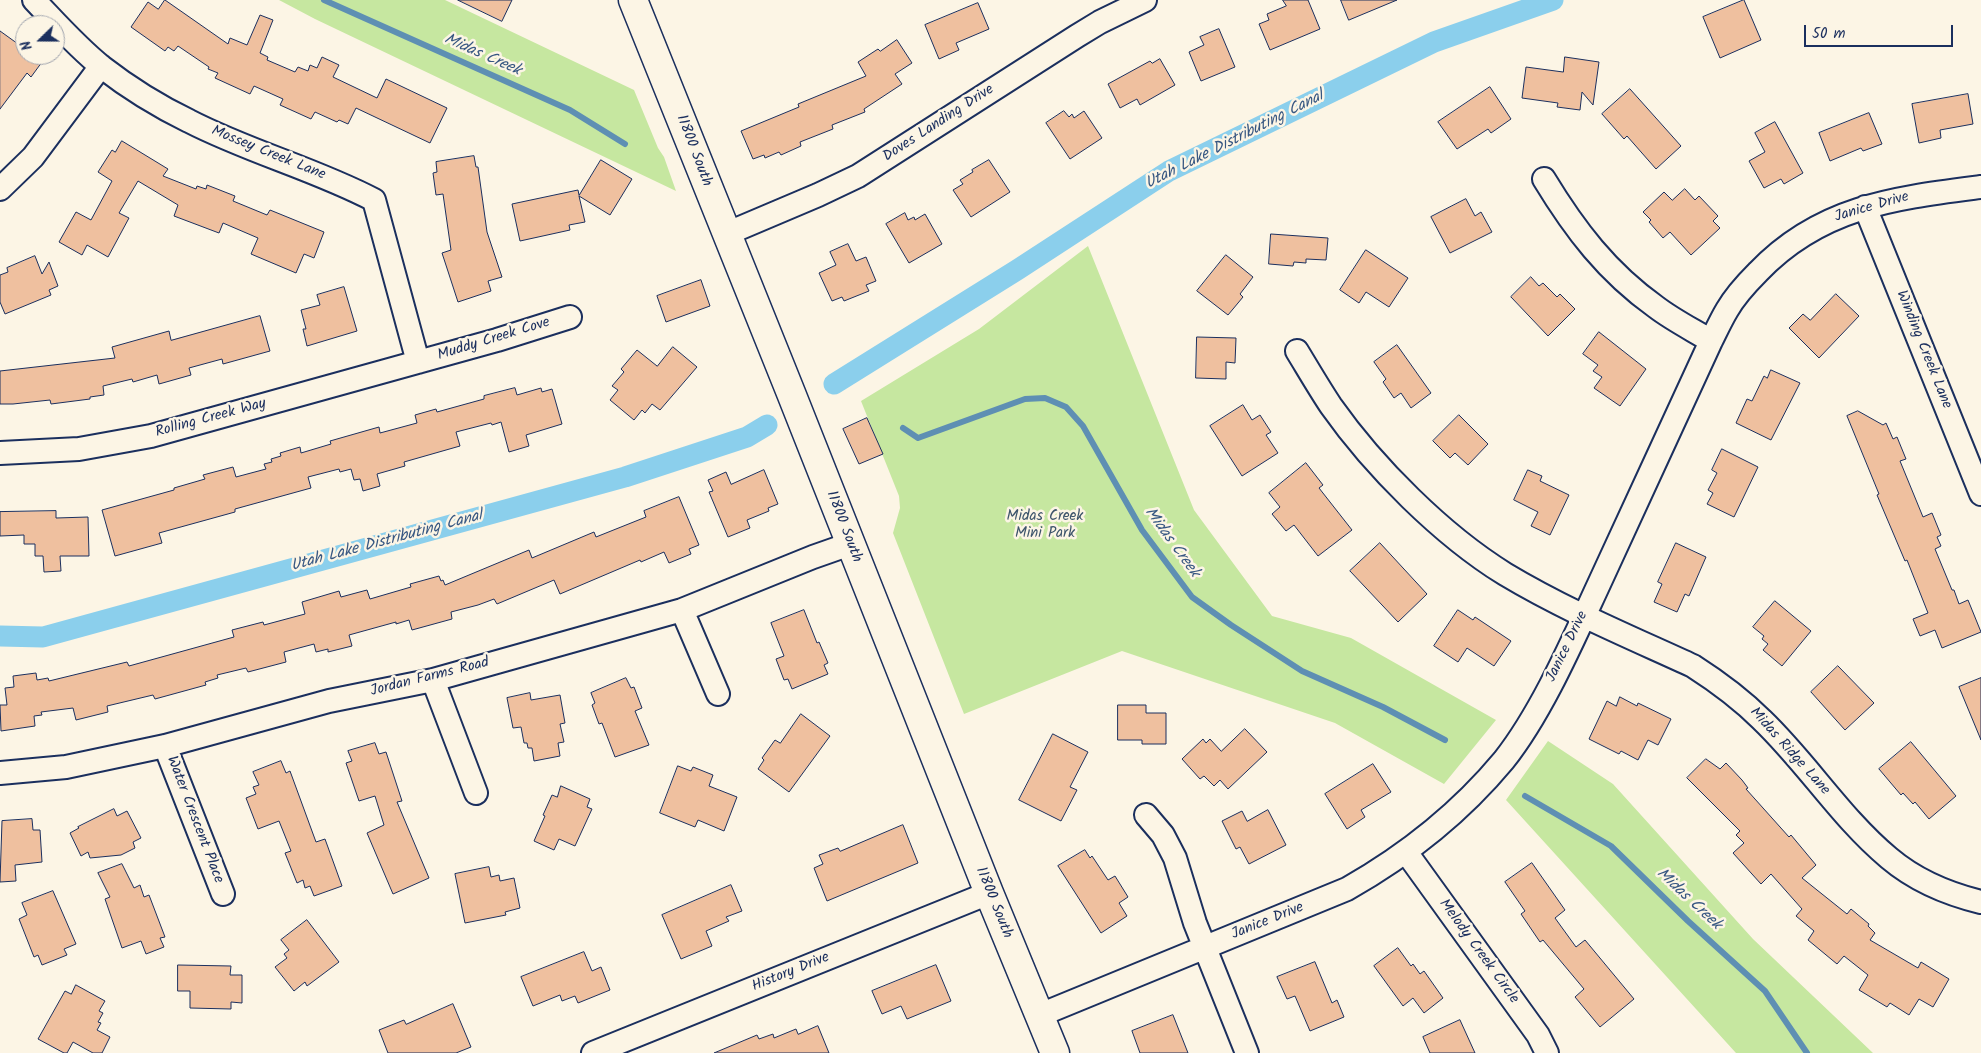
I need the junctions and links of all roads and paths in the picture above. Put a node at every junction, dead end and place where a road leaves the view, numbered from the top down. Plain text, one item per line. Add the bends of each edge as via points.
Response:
1 (34, 0) edge
2 (632, 0) edge
3 (1145, 0) edge
4 (101, 66) junction
5 (1544, 179) dead end
6 (1981, 187) edge
7 (0, 189) edge
8 (1865, 207) junction
9 (726, 234) junction
10 (570, 317) dead end
11 (1711, 341) junction
12 (1297, 351) dead end
13 (418, 362) junction
14 (0, 454) edge
15 (1981, 494) edge
16 (850, 544) junction
17 (682, 610) junction
18 (1584, 616) junction
19 (433, 680) junction
20 (718, 694) dead end
21 (165, 746) junction
22 (0, 773) edge
23 (476, 793) dead end
24 (1146, 815) dead end
25 (1406, 852) junction
26 (989, 893) junction
27 (223, 894) dead end
28 (1981, 902) edge
29 (1205, 948) junction
30 (1040, 1015) junction
31 (593, 1053) edge
32 (1055, 1053) edge
33 (1247, 1053) edge
34 (1547, 1053) edge

1 - 4 street, Mossey Creek Lane
2 - 9 main road, 11800 South
3 - 9 street, Doves Landing Drive via 1084,31 852,179
4 - 7 street via 32,158
4 - 13 street, Mossey Creek Lane via 190,122 343,184 374,200
5 - 11 street via 1568,218 1609,267 1657,308
6 - 8 street, Janice Drive via 1917,195
8 - 11 street, Janice Drive via 1829,220 1797,238 1770,260 1727,310
8 - 15 street, Winding Creek Lane
9 - 16 main road, 11800 South
10 - 13 street, Muddy Creek Cove
11 - 18 street, Janice Drive
12 - 18 street, Midas Ridge Lane via 1368,454 1409,496 1455,537 1504,573
13 - 14 street, Rolling Creek Way via 151,436 79,449
16 - 17 street, Jordan Farms Road
16 - 26 main road, 11800 South
17 - 19 street, Jordan Farms Road
17 - 20 street
18 - 25 street, Janice Drive via 1544,697 1504,759 1480,788
18 - 28 street, Midas Ridge Lane via 1693,666 1712,678 1764,721 1870,841 1890,859 1935,887
19 - 21 street, Jordan Farms Road via 329,701
19 - 23 street
21 - 22 street, Jordan Farms Road via 66,766
21 - 27 street, Water Crescent Place
24 - 29 street via 1163,835 1174,858
25 - 29 street, Janice Drive via 1347,889
25 - 34 street, Melody Creek Circle via 1538,1035
26 - 30 main road, 11800 South
26 - 31 street, History Drive
29 - 30 street, Janice Drive
29 - 33 street
30 - 32 main road, 11800 South

